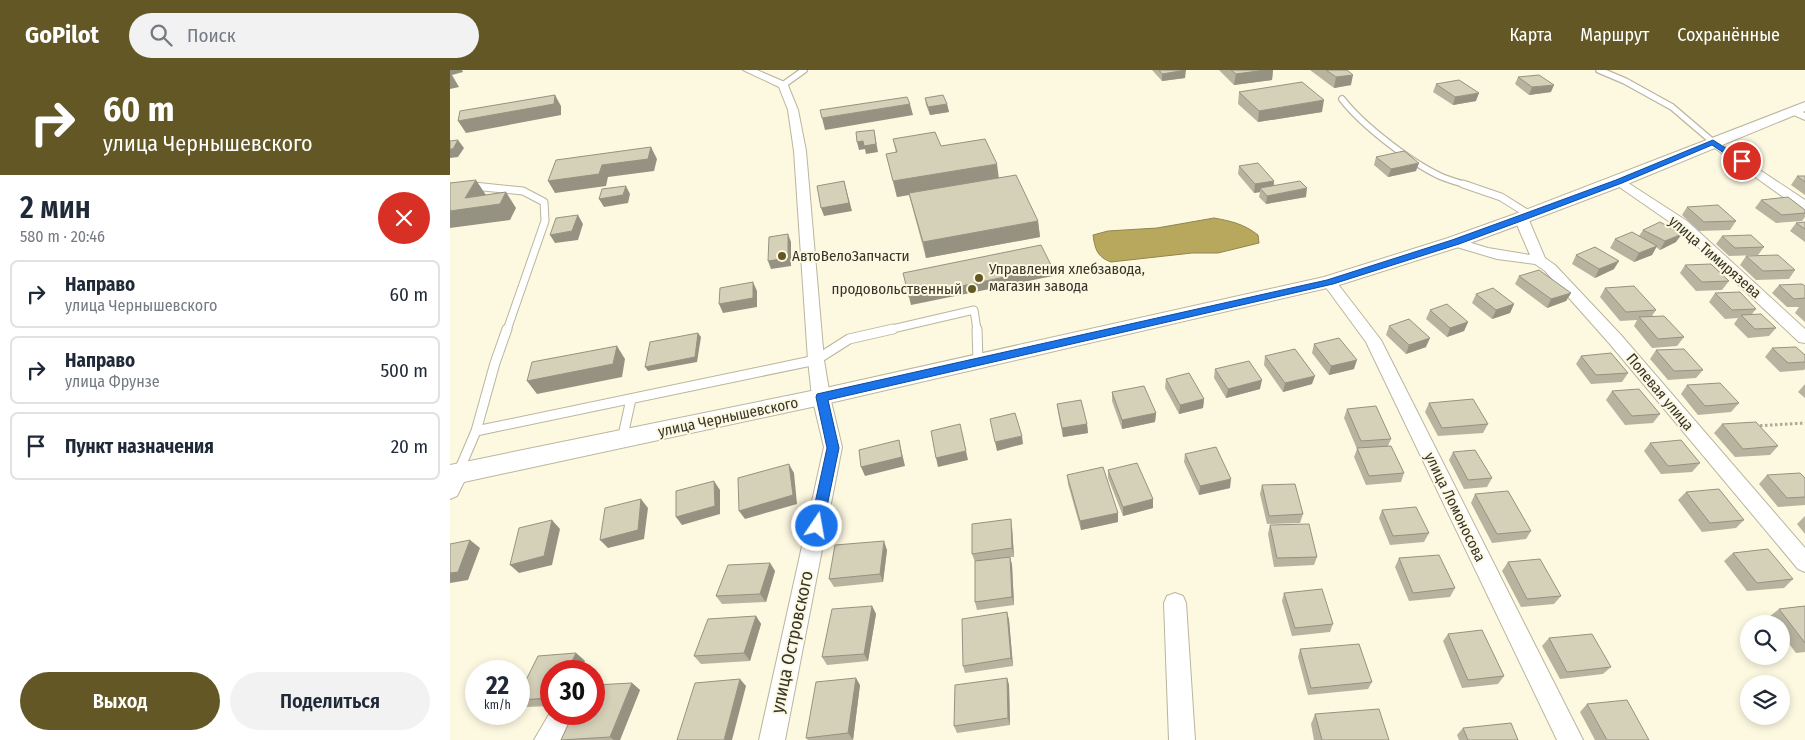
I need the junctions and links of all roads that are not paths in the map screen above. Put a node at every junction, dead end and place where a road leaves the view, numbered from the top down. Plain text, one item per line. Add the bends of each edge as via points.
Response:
1 (748, 70) edge
2 (804, 70) edge
3 (1599, 70) edge
4 (783, 85) junction
5 (1342, 99) dead end
6 (1801, 111) edge
7 (1713, 142) junction
8 (1619, 181) junction
9 (474, 186) edge
10 (1805, 206) edge
11 (1526, 216) junction
12 (1456, 242) junction
13 (1540, 260) junction
14 (1329, 282) junction
15 (1805, 338) edge
16 (816, 360) junction
17 (978, 361) junction
18 (821, 397) junction
19 (630, 399) junction
20 (476, 432) junction
21 (622, 440) junction
22 (453, 480) edge
23 (1805, 563) edge
24 (1175, 603) dead end
25 (557, 725) edge
26 (548, 740) edge
27 (772, 740) edge
28 (1182, 740) edge
29 (1570, 740) edge

1 - 4 street
2 - 4 lane
3 - 7 lane via 1672,107
4 - 16 street, улица Островского via 794,110 800,151
5 - 11 lane via 1355,116 1416,162 1442,177 1501,196
6 - 7 main road, улица Чернышевского
7 - 8 main road, улица Чернышевского
7 - 10 street
8 - 11 main road, улица Чернышевского
8 - 15 street, улица Тимирязева via 1682,224
9 - 20 lane via 522,191 544,202 545,221 494,363
11 - 12 main road, улица Чернышевского
11 - 13 street, Полевая улица via 1527,228
12 - 13 street via 1514,258
12 - 14 main road, улица Чернышевского
13 - 23 street, Полевая улица via 1615,339
14 - 17 main road, улица Чернышевского
14 - 29 street, улица Ломоносова via 1373,340
16 - 17 lane via 849,339 974,310
16 - 18 street, улица Островского
16 - 19 lane
17 - 18 main road, улица Чернышевского
18 - 21 main road, улица Чернышевского
18 - 27 street, улица Островского via 833,448
19 - 20 lane
19 - 21 lane
20 - 22 lane
21 - 22 main road, улица Чернышевского
24 - 28 street
25 - 26 street

